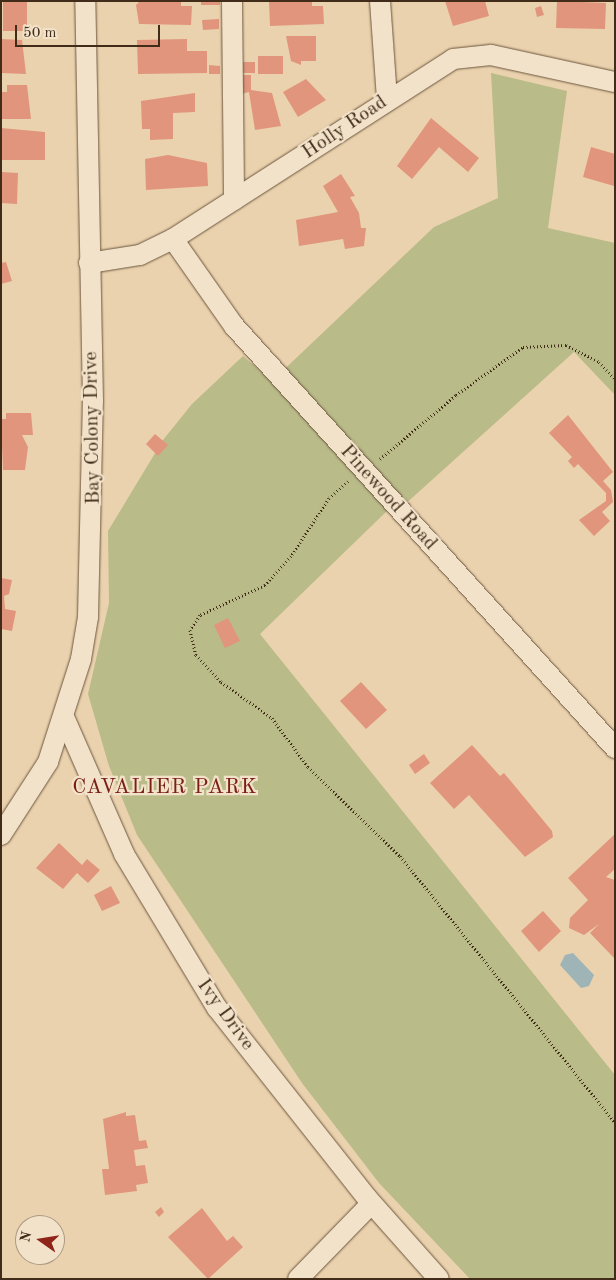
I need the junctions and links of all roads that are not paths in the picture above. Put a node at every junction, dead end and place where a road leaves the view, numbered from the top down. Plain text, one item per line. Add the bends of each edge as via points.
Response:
1 (85, 1) edge
2 (232, 1) edge
3 (380, 1) edge
4 (615, 82) edge
5 (387, 99) junction
6 (234, 200) junction
7 (173, 239) junction
8 (89, 264) junction
9 (64, 716) junction
10 (615, 748) edge
11 (1, 835) edge
12 (372, 1204) junction
13 (298, 1279) edge
14 (439, 1279) edge

1 - 8 street, Bay Colony Drive
2 - 6 street
3 - 5 street
4 - 5 street, Holly Road via 472,55 439,66
5 - 6 street, Holly Road
6 - 7 street, Holly Road
7 - 8 street, Holly Road via 140,256
7 - 10 street, Pinewood Road via 234,326
8 - 9 street, Bay Colony Drive via 94,529 88,617
9 - 11 street, Bay Colony Drive via 48,762
9 - 12 street, Ivy Drive via 124,854 169,933 217,1008
12 - 13 street
12 - 14 street, Ivy Drive

